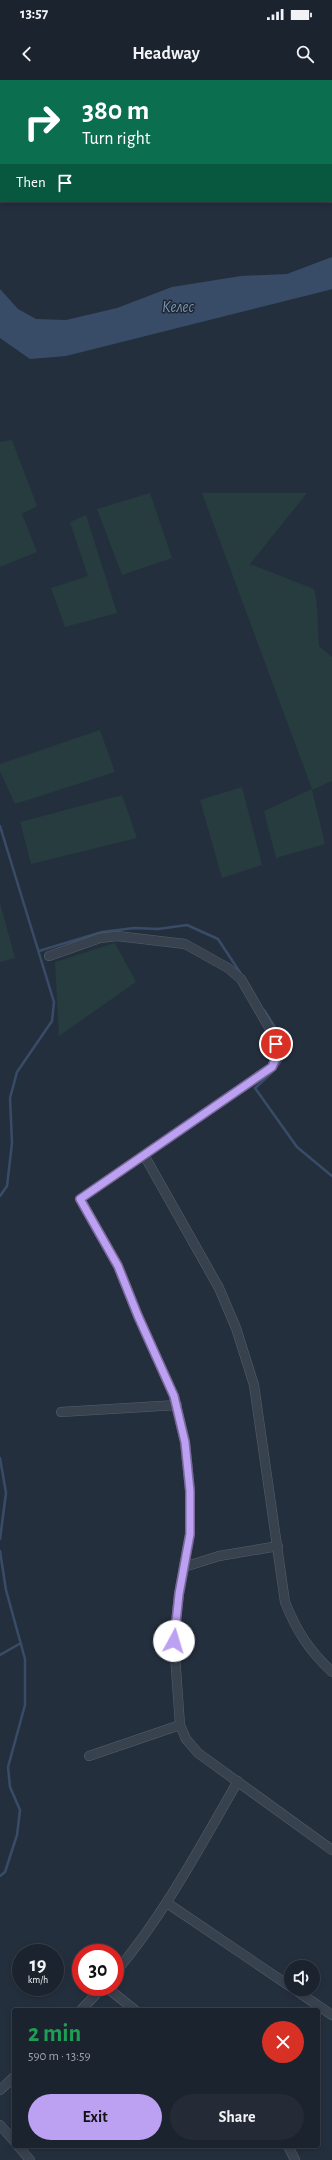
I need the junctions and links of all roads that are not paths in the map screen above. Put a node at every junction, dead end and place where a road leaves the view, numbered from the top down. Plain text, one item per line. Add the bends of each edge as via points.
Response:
1 (49, 956) dead end
2 (144, 1155) junction
3 (177, 1405) junction
4 (62, 1412) dead end
5 (278, 1546) junction
6 (184, 1567) junction
7 (332, 1672) edge
8 (180, 1725) junction
9 (89, 1756) dead end
10 (238, 1781) junction
11 (332, 1850) edge
12 (167, 1903) junction
13 (124, 1962) edge
14 (284, 1982) edge
15 (96, 1996) edge
16 (117, 1996) edge
17 (304, 1996) edge
18 (83, 2008) edge
19 (132, 2008) edge
20 (332, 2015) edge
21 (12, 2079) edge
22 (0, 2090) edge
23 (0, 2125) edge
24 (12, 2139) edge
25 (20, 2148) edge
26 (289, 2148) edge
27 (30, 2160) edge
28 (295, 2160) edge

1 - 2 street via 100,938 117,936 185,944 228,968 241,979 274,1036 278,1053 272,1067
2 - 3 street via 80,1199 118,1266
2 - 5 street via 219,1288 236,1328 254,1385
3 - 4 street
3 - 6 street via 185,1442 190,1491 190,1534
5 - 6 street via 219,1556
5 - 7 street via 285,1602 296,1628 312,1653
6 - 8 street via 174,1641
8 - 9 street
8 - 10 street via 186,1739 198,1753
10 - 11 street
10 - 12 street
12 - 13 street
12 - 14 street
15 - 18 street
16 - 19 street
17 - 20 street
21 - 22 street
23 - 24 street
25 - 27 street
26 - 28 street

